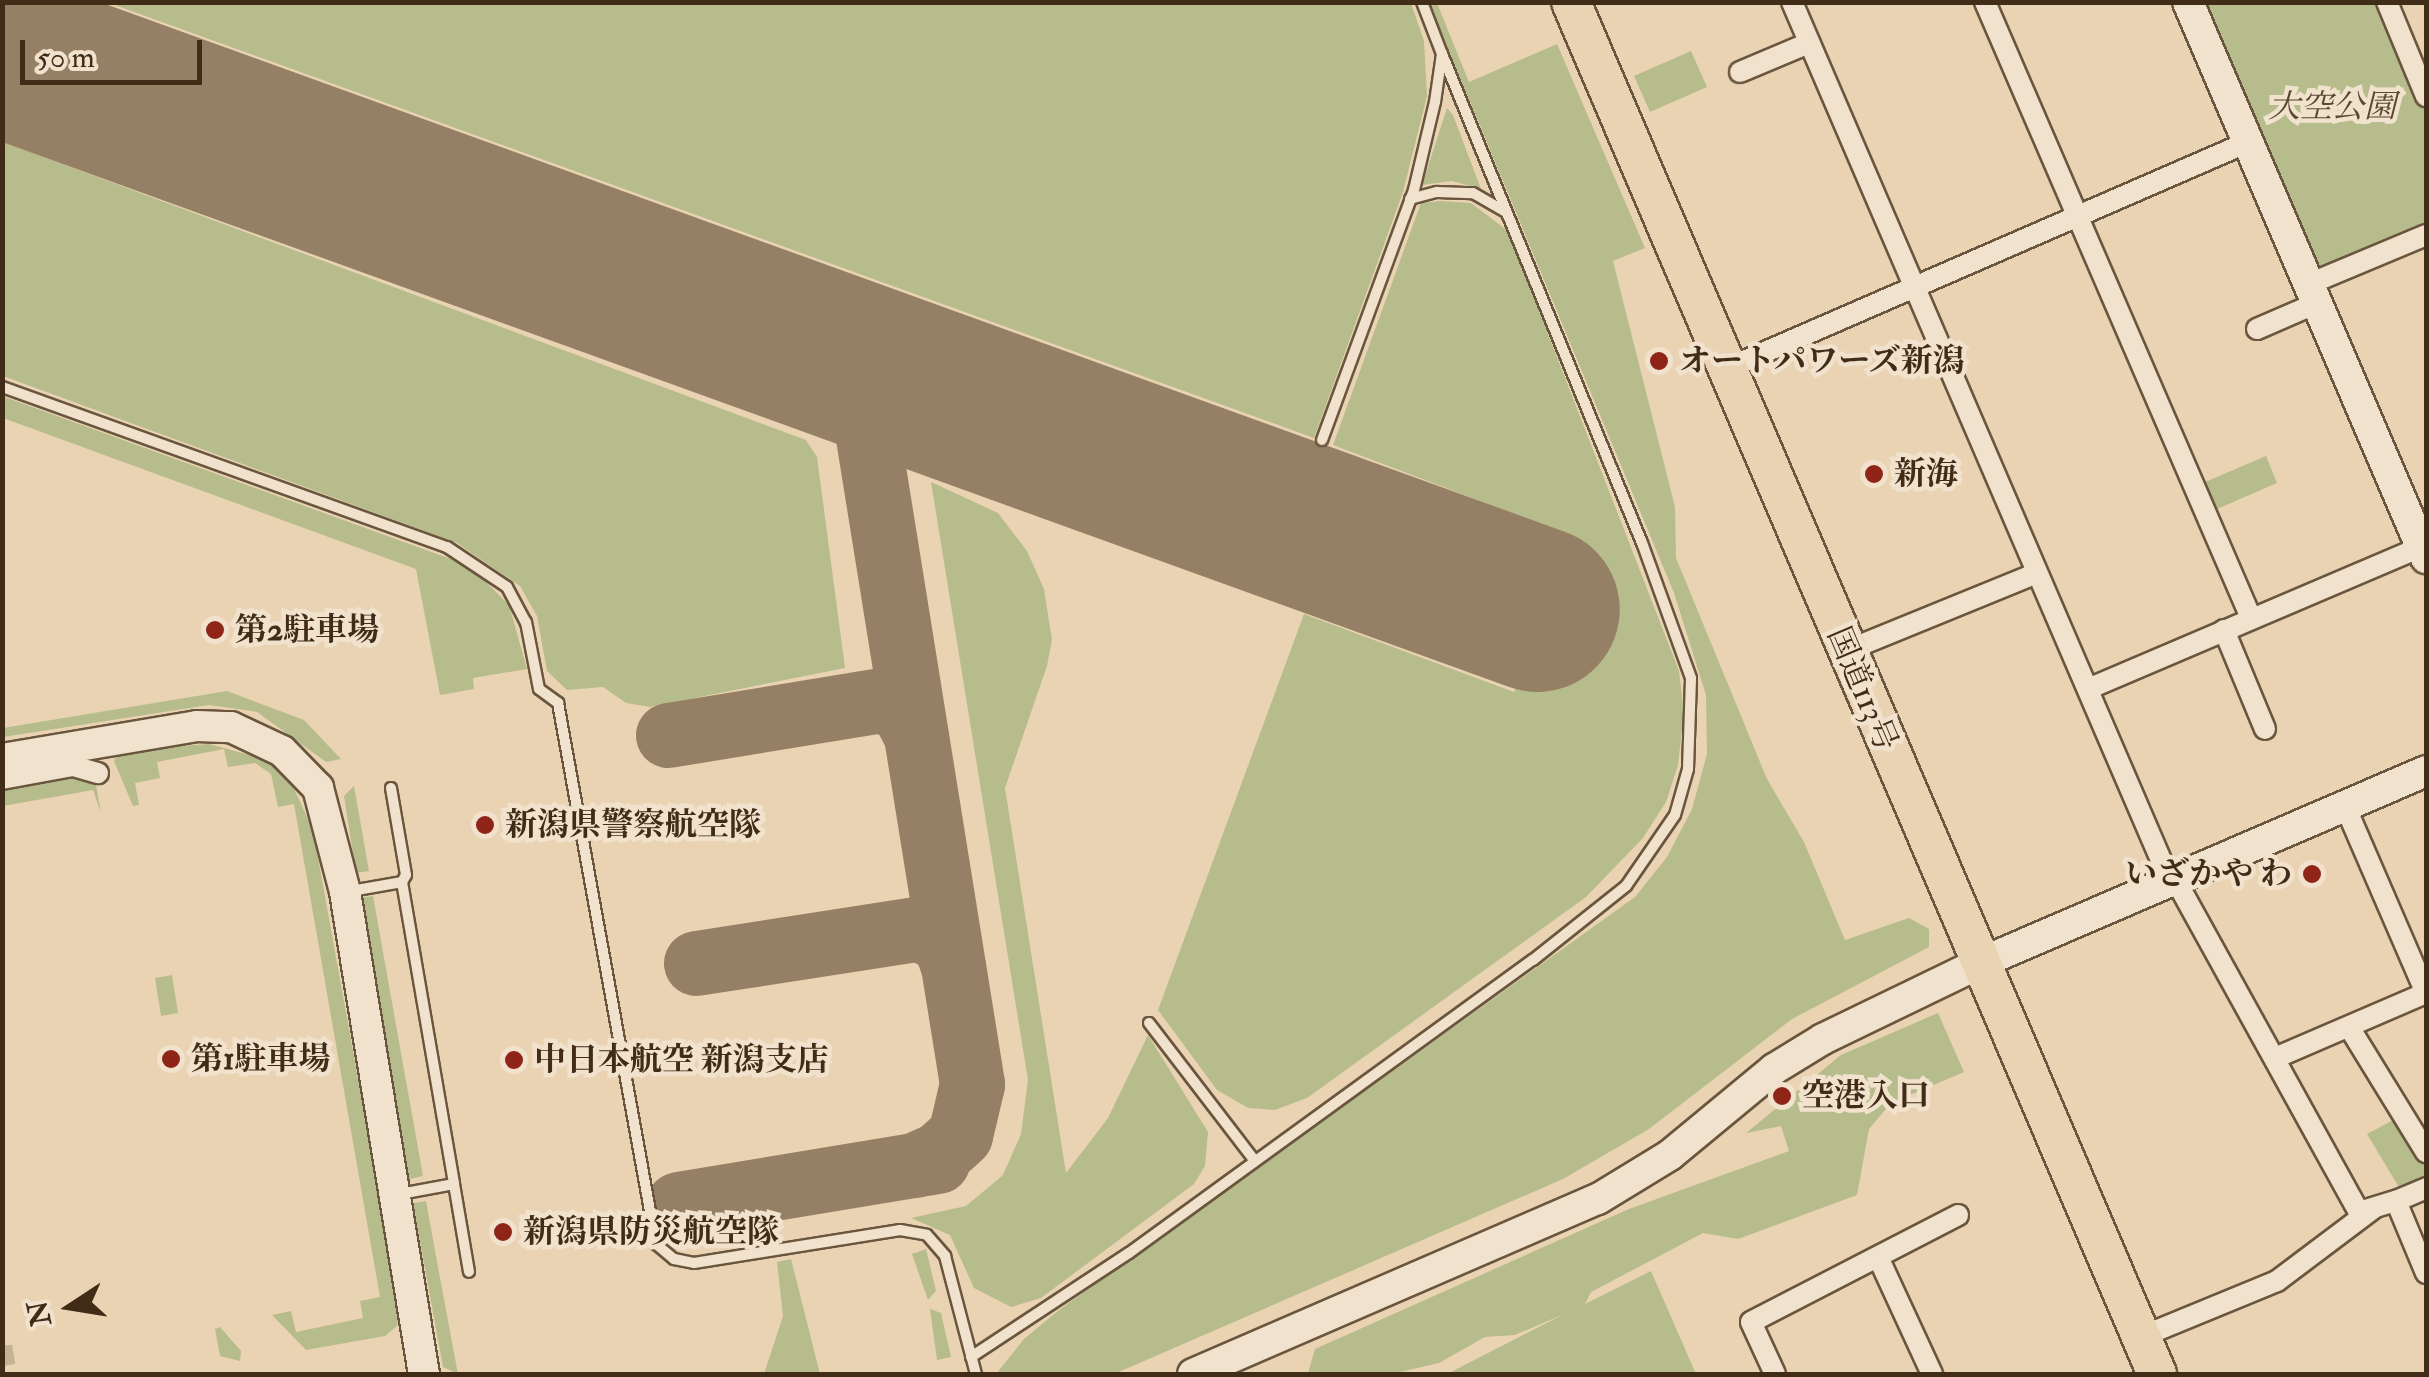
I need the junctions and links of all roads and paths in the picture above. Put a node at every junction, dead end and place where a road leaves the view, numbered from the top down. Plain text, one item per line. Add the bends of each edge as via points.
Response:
1 (1422, 2) edge
2 (1571, 2) edge
3 (1792, 2) edge
4 (1986, 2) edge
5 (2188, 2) edge
6 (2387, 2) edge
7 (1809, 43) junction
8 (1442, 54) junction
9 (2421, 70) edge
10 (1740, 72) dead end
11 (2426, 96) edge
12 (2248, 142) junction
13 (1410, 199) junction
14 (2079, 216) junction
15 (1510, 218) junction
16 (2426, 235) edge
17 (1914, 287) junction
18 (2313, 293) junction
19 (2256, 329) dead end
20 (1726, 369) junction
21 (2, 386) edge
22 (1322, 440) dead end
23 (2425, 550) edge
24 (2037, 573) junction
25 (2252, 618) junction
26 (2224, 630) junction
27 (1846, 651) junction
28 (2088, 688) junction
29 (2265, 729) dead end
30 (2, 760) edge
31 (2426, 771) edge
32 (98, 773) dead end
33 (2, 779) edge
34 (391, 788) dead end
35 (2346, 806) junction
36 (2172, 880) junction
37 (402, 882) junction
38 (345, 892) junction
39 (1978, 964) junction
40 (2426, 993) edge
41 (1150, 1023) dead end
42 (2349, 1027) junction
43 (2275, 1058) junction
44 (2426, 1152) edge
45 (1255, 1161) junction
46 (454, 1184) junction
47 (2426, 1188) edge
48 (394, 1195) junction
49 (2388, 1203) junction
50 (1958, 1215) dead end
51 (1878, 1257) junction
52 (469, 1272) dead end
53 (2426, 1273) edge
54 (2141, 1337) junction
55 (971, 1357) junction
56 (424, 1374) edge
57 (976, 1374) edge
58 (1193, 1374) edge
59 (1775, 1374) edge
60 (1932, 1374) edge
61 (2157, 1374) edge

1 - 8 lane
2 - 20 highway, 国道113号
3 - 7 street
4 - 14 street
5 - 12 street
6 - 9 street
7 - 10 street
7 - 17 street
8 - 13 lane
8 - 15 lane
9 - 11 street
12 - 14 street
12 - 18 street
13 - 15 lane via 1473,193
13 - 22 lane
14 - 17 street
14 - 25 street
15 - 45 lane via 1682,650 1694,722 1688,769 1675,815 1626,886
16 - 18 street
17 - 20 street
17 - 24 street
18 - 19 street
18 - 23 street
20 - 27 highway, 国道113号
21 - 55 lane via 446,547 497,577 522,610 539,689 558,703 646,1217 656,1244 674,1260 701,1263 900,1230 920,1233 941,1246
23 - 25 street
24 - 27 street
24 - 28 street
25 - 26 street
26 - 28 street
26 - 29 street
27 - 39 highway, 国道113号
28 - 36 street
30 - 38 street via 198,726 256,736 318,788
31 - 35 street
32 - 33 street via 72,766
34 - 37 lane
35 - 36 street
35 - 40 street
36 - 39 street
36 - 43 street
37 - 38 lane
37 - 46 lane
38 - 48 street
39 - 54 highway, 国道113号
39 - 58 street via 1790,1059 1670,1155 1598,1199
40 - 42 street
41 - 45 lane
42 - 43 street
42 - 44 street
43 - 49 street via 2358,1212
45 - 55 lane
46 - 48 lane
46 - 52 lane
47 - 49 street
48 - 56 street
49 - 53 street
49 - 54 street via 2277,1281
50 - 51 street
51 - 59 street via 1752,1322
51 - 60 street
54 - 61 highway, 国道113号
55 - 57 lane

